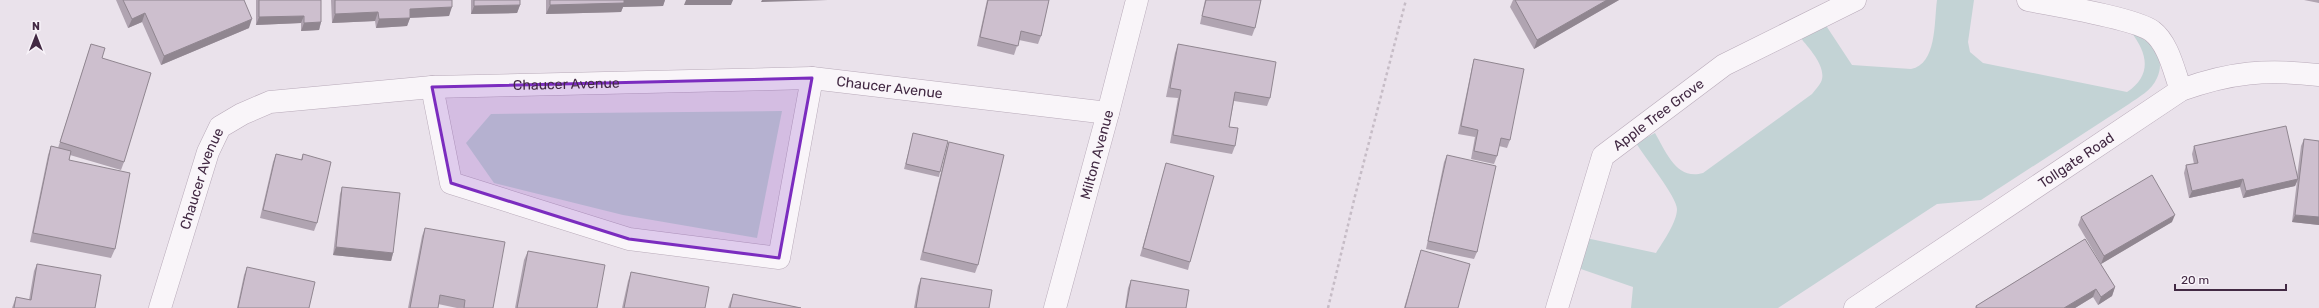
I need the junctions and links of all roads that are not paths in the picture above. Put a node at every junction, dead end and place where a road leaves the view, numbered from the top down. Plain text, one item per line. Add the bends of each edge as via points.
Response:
1 (1136, 0) edge
2 (1855, 0) edge
3 (2028, 0) edge
4 (2319, 74) edge
5 (812, 78) junction
6 (432, 87) junction
7 (2181, 90) junction
8 (1108, 113) junction
9 (1868, 304) edge
10 (160, 308) edge
11 (1055, 308) edge
12 (1557, 308) edge

1 - 8 street, Milton Avenue
2 - 12 street, Apple Tree Grove via 1724,65 1603,156
3 - 7 street via 2129,22 2152,31 2163,45
4 - 7 street, Tollgate Road via 2276,71 2236,74
5 - 6 street, Chaucer Avenue
5 - 6 street via 778,258 629,239 450,183
5 - 8 street, Chaucer Avenue
6 - 10 street, Chaucer Avenue via 270,102 220,127 208,152
7 - 9 street, Tollgate Road
8 - 11 street, Milton Avenue

